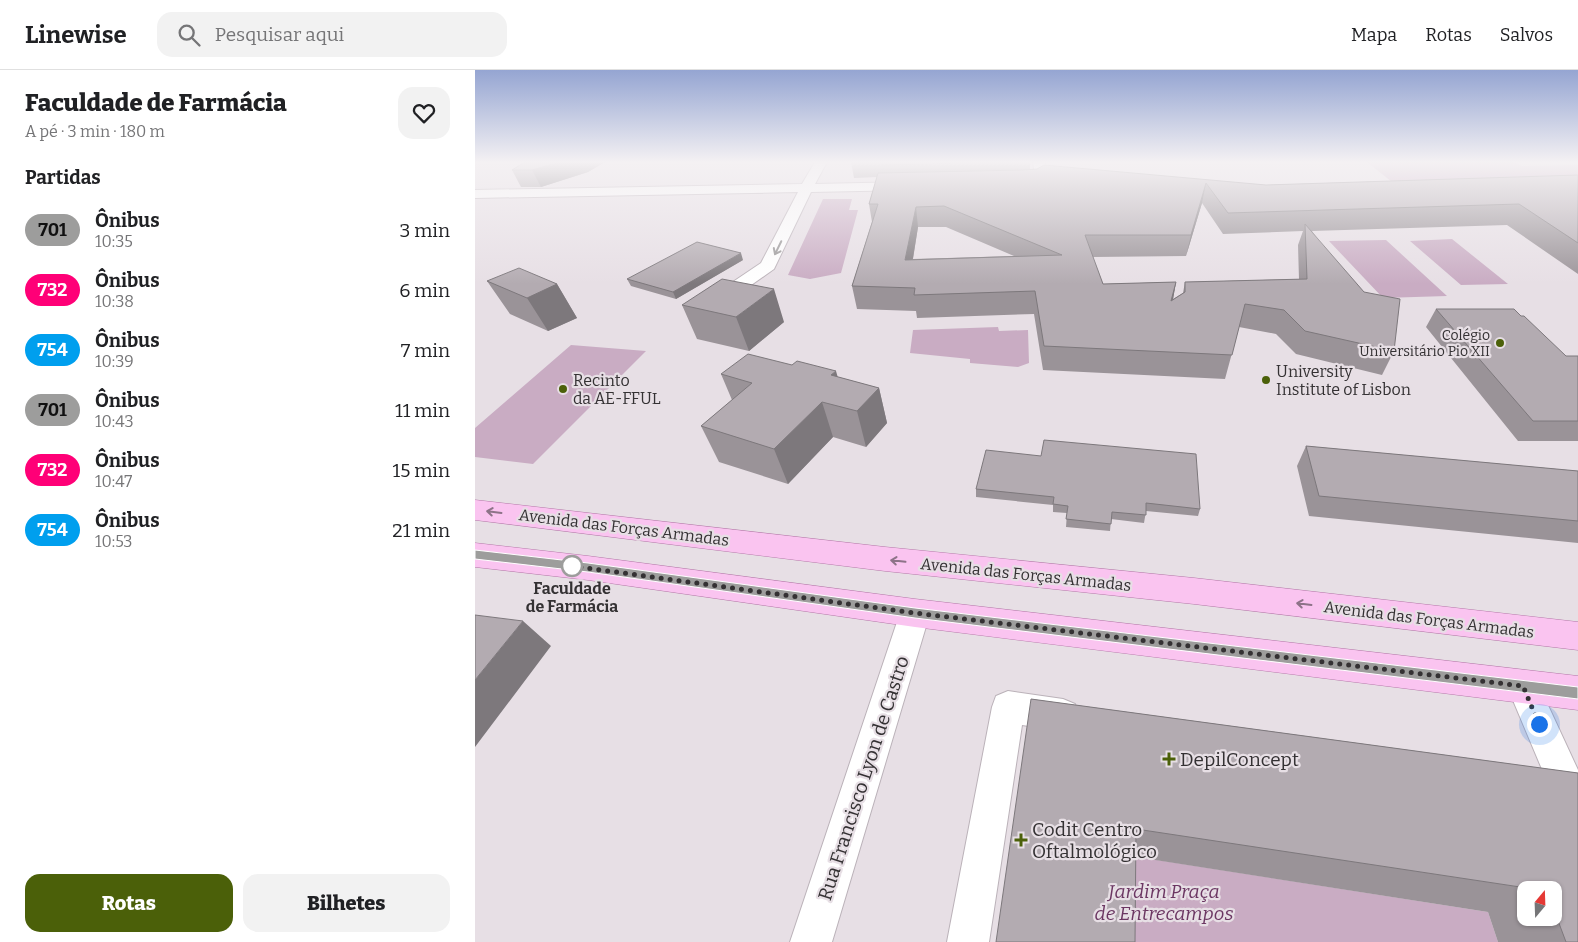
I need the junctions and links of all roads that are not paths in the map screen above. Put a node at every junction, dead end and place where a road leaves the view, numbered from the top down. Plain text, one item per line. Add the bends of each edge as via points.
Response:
1 (799, 203) edge
2 (721, 298) edge
3 (475, 510) edge
4 (475, 554) edge
5 (915, 613) junction
6 (1578, 636) edge
7 (1523, 686) junction
8 (1578, 693) edge
9 (1096, 720) edge
10 (1527, 778) edge
11 (1572, 797) edge
12 (811, 942) edge
13 (968, 942) edge

1 -> 2 street via 768,266
6 -> 3 main road, Avenida das Forças Armadas
4 - 5 main road
5 - 7 main road
5 - 12 street, Rua Francisco Lyon de Castro
7 - 8 main road
7 - 11 street
9 - 13 street via 1008,708
10 - 11 street

